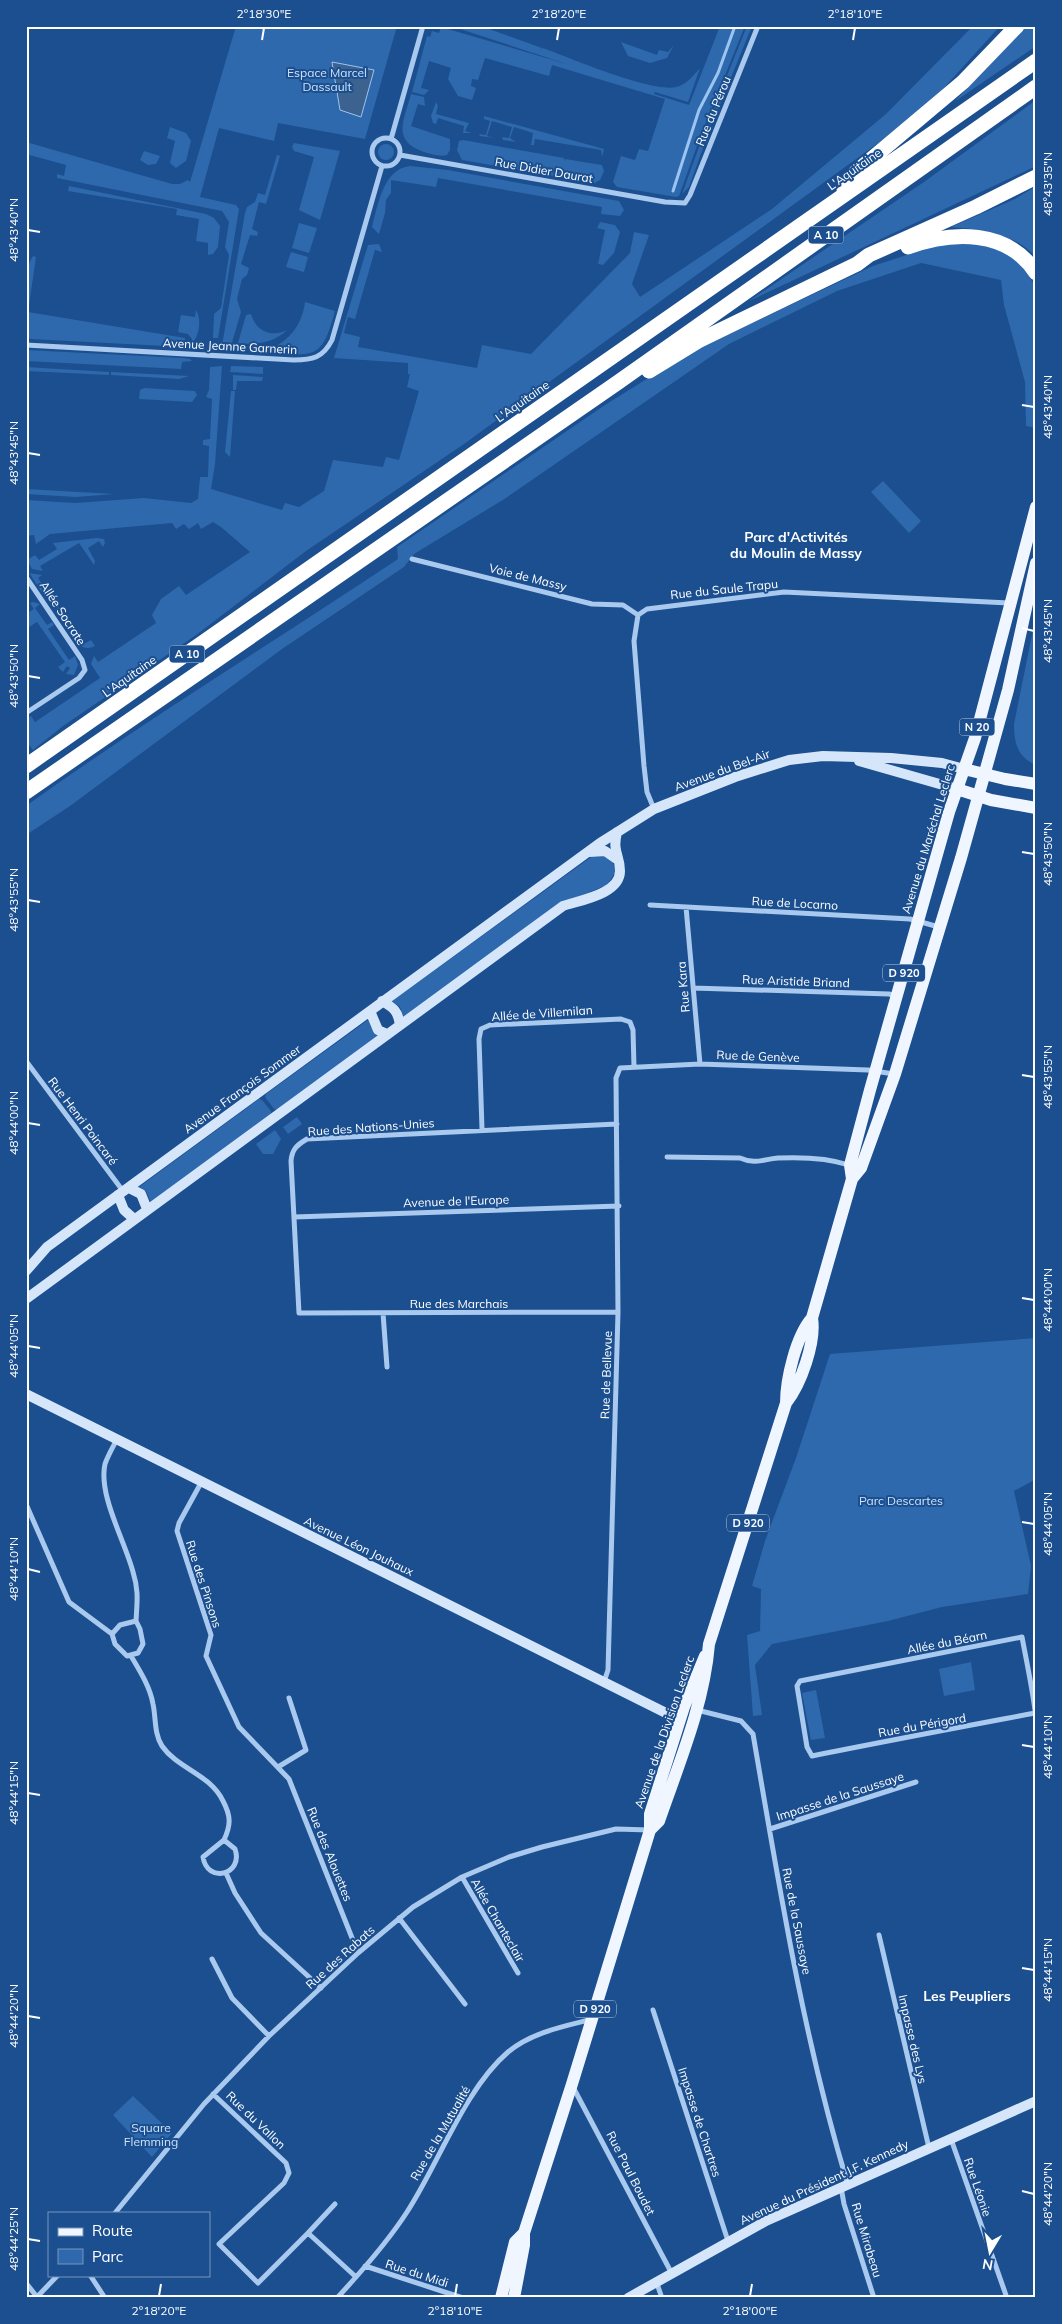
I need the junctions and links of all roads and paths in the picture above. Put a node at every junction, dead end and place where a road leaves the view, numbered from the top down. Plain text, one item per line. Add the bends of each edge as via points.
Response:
1 (423, 26) edge
2 (758, 26) edge
3 (1017, 26) edge
4 (1036, 61) edge
5 (1036, 87) edge
6 (391, 139) junction
7 (400, 155) junction
8 (382, 166) junction
9 (1036, 177) edge
10 (839, 197) junction
11 (685, 203) joint
12 (857, 264) junction
13 (1036, 273) edge
14 (26, 345) edge
15 (617, 383) junction
16 (1036, 507) edge
17 (412, 559) dead end
18 (1036, 563) edge
19 (26, 578) edge
20 (1009, 603) junction
21 (638, 615) junction
22 (26, 713) edge
23 (843, 757) junction
24 (26, 766) edge
25 (964, 769) junction
26 (984, 774) junction
27 (1036, 784) edge
28 (956, 789) junction
29 (26, 792) edge
30 (978, 796) junction
31 (1036, 808) edge
32 (654, 809) junction
33 (617, 832) junction
34 (600, 843) junction
35 (588, 852) junction
36 (616, 856) junction
37 (650, 904) dead end
38 (686, 907) junction
39 (918, 920) junction
40 (939, 927) junction
41 (693, 988) junction
42 (898, 996) junction
43 (382, 1001) junction
44 (370, 1010) junction
45 (400, 1025) junction
46 (387, 1034) junction
47 (26, 1062) edge
48 (700, 1064) junction
49 (634, 1067) junction
50 (620, 1068) joint
51 (876, 1070) junction
52 (894, 1074) junction
53 (617, 1124) junction
54 (482, 1129) junction
55 (667, 1157) dead end
56 (850, 1165) junction
57 (852, 1179) junction
58 (123, 1192) junction
59 (619, 1206) junction
60 (147, 1209) junction
61 (294, 1217) junction
62 (134, 1219) junction
63 (26, 1271) edge
64 (26, 1299) edge
65 (618, 1312) junction
66 (299, 1313) joint
67 (383, 1313) junction
68 (387, 1367) dead end
69 (26, 1394) edge
70 (117, 1439) junction
71 (202, 1480) junction
72 (26, 1504) edge
73 (136, 1622) junction
74 (112, 1634) junction
75 (709, 1644) joint
76 (131, 1656) junction
77 (604, 1682) junction
78 (289, 1698) dead end
79 (689, 1713) junction
80 (1036, 1713) edge
81 (1036, 1718) edge
82 (812, 1756) joint
83 (278, 1766) junction
84 (916, 1782) dead end
85 (770, 1829) junction
86 (650, 1830) junction
87 (224, 1840) junction
88 (226, 1874) junction
89 (462, 1877) junction
90 (398, 1918) junction
91 (879, 1935) dead end
92 (358, 1953) junction
93 (212, 1959) dead end
94 (518, 1973) dead end
95 (322, 1988) junction
96 (465, 2004) dead end
97 (653, 2010) dead end
98 (592, 2020) junction
99 (269, 2036) junction
100 (572, 2084) junction
101 (213, 2094) junction
102 (1036, 2101) edge
103 (951, 2139) junction
104 (929, 2148) junction
105 (844, 2186) junction
106 (335, 2204) dead end
107 (116, 2212) edge
108 (524, 2232) junction
109 (308, 2233) junction
110 (728, 2241) junction
111 (365, 2266) junction
112 (671, 2272) junction
113 (57, 2276) edge
114 (91, 2276) edge
115 (356, 2277) junction
116 (656, 2281) junction
117 (26, 2283) edge
118 (37, 2297) edge
119 (105, 2298) edge
120 (337, 2298) edge
121 (463, 2298) edge
122 (501, 2298) edge
123 (514, 2298) edge
124 (628, 2298) edge
125 (662, 2298) edge
126 (874, 2298) edge
127 (1007, 2298) edge

1 - 6 street
2 - 11 street, Rue du Pérou
3 - 10 highway via 963,82 856,172
4 - 10 highway, L'Aquitaine / A 10
5 - 15 highway, A 10
6 - 7 street via 398,145
6 - 8 street via 382,139 373,148 375,161
7 - 8 street via 394,164
7 - 11 street, Rue Didier Daurat
8 - 14 street, Avenue Jeanne Garnerin via 332,340 326,351 315,359
9 - 12 highway via 869,255
10 - 24 highway, L'Aquitaine / A 10
12 - 13 highway via 941,237 964,236 994,241 1018,252
12 - 15 highway via 698,341 642,375
15 - 29 highway, A 10
16 - 20 main road, Avenue du Maréchal Leclerc / N 20
17 - 21 street, Voie de Massy via 592,604 622,605
18 - 26 main road, Avenue du Maréchal Leclerc / N 20 via 1008,690
19 - 22 street, Allée Socrate via 82,660 85,670 79,678
20 - 21 street, Rue du Saule Trapu via 784,592 659,606
20 - 25 main road, Avenue du Maréchal Leclerc / N 20 via 975,738
21 - 32 street via 634,641 644,766 647,792
23 - 25 street, Avenue du Bel-Air via 942,763
23 - 28 street, Avenue du Bel-Air
23 - 32 street, Avenue du Bel-Air via 806,757 773,764
25 - 26 main road
25 - 28 main road, Avenue du Maréchal Leclerc / D 920
26 - 27 main road
26 - 30 main road, Avenue du Maréchal Leclerc / N 20
28 - 30 main road
28 - 39 main road, Avenue du Maréchal Leclerc / D 920
30 - 31 main road
30 - 40 main road, Avenue du Maréchal Leclerc / D 920
32 - 33 street, Avenue du Bel-Air
33 - 34 street
33 - 36 street
34 - 35 street
34 - 36 street
35 - 36 street via 598,850
35 - 43 street
36 - 45 street via 620,871 618,880 608,890 564,906
37 - 38 street, Rue de Locarno
38 - 39 street, Rue de Locarno
38 - 41 street, Rue Kara
39 - 40 street, Rue de Locarno
39 - 42 main road, Avenue du Maréchal Leclerc / D 920
40 - 52 main road, Avenue du Maréchal Leclerc / D 920
41 - 42 street, Rue Aristide Briand
41 - 48 street, Rue Kara
42 - 51 main road, Avenue du Maréchal Leclerc / D 920
43 - 44 street
43 - 45 street via 396,1009
44 - 46 street via 378,1030
44 - 58 street, Avenue François Sommer
45 - 46 street
46 - 60 street
47 - 58 street, Rue Henri Poincaré
48 - 49 street, Rue de Genève
48 - 51 street, Rue de Genève
49 - 50 street, Rue de Genève
49 - 54 street, Allée de Villemilan via 633,1030 630,1022 621,1019 490,1025 481,1029 479,1039
50 - 53 street, Rue de Bellevue via 616,1078
51 - 52 street, Rue de Genève
51 - 56 main road, Avenue du Maréchal Leclerc / D 920
52 - 57 main road, Avenue du Maréchal Leclerc / D 920 via 861,1168
53 - 54 street, Rue des Nations-Unies
53 - 59 street, Rue de Bellevue
54 - 61 street, Rue des Nations-Unies via 307,1140 291,1153
55 - 56 street via 740,1158 749,1162 767,1162 776,1158
56 - 57 main road, Avenue du Maréchal Leclerc / D 920
57 - 75 main road, Avenue du Maréchal Leclerc / D 920 via 812,1318 814,1330 806,1360 796,1390 786,1402
58 - 60 street via 141,1194
58 - 62 street via 124,1210
58 - 63 street, Avenue François Sommer via 47,1247
59 - 61 street, Avenue de l'Europe
59 - 65 street, Rue de Bellevue
60 - 62 street
61 - 66 street, Rue des Nations-Unies
62 - 64 street
65 - 67 street, Rue des Marchais
65 - 77 street, Rue de Bellevue via 608,1670
66 - 67 street, Rue des Marchais
67 - 68 street
69 - 70 street, Avenue Léon Jouhaux
70 - 71 street, Avenue Léon Jouhaux
70 - 73 street via 106,1464 104,1478 114,1520 134,1573 139,1602
71 - 77 street, Avenue Léon Jouhaux
71 - 83 street, Rue des Pinsons via 178,1523 177,1531 211,1635 206,1656 239,1727
72 - 74 street via 69,1602
73 - 74 street via 120,1625
73 - 76 street via 143,1644 138,1653
74 - 76 street via 114,1644
75 - 79 main road, Avenue de la Division Leclerc / D 920
76 - 87 street via 153,1703 160,1743 170,1758 202,1776 218,1790 229,1812 230,1826
77 - 79 street, Avenue Léon Jouhaux via 668,1714
78 - 83 street via 306,1750
79 - 85 street, Rue de la Saussaye via 741,1721 753,1734
79 - 86 main road, Avenue de la Division Leclerc / D 920 via 648,1818
79 - 86 main road, D 920 via 677,1771 659,1821
80 - 81 street
80 - 82 street, Rue du Périgord
80 - 82 street, Allée du Béarn via 1022,1637 800,1681 797,1693 807,1747
83 - 92 street, Rue des Alouettes via 289,1779
84 - 85 street, Impasse de la Saussaye
85 - 105 street, Rue de la Saussaye via 782,1907
86 - 89 street, Rue des Rabats via 616,1829 542,1846
86 - 98 main road, D 920
87 - 88 street via 237,1854 235,1866
87 - 88 street via 203,1857 210,1871
88 - 95 street via 261,1933
89 - 90 street, Rue des Rabats
89 - 94 street, Allée Chanteclair
90 - 92 street, Rue des Rabats
90 - 96 street
91 - 104 street, Impasse des Lys
92 - 95 street, Rue des Rabats
93 - 99 street via 232,1998
95 - 99 street, Rue des Rabats
97 - 110 street, Impasse de Chartres
98 - 100 main road, D 920
98 - 111 street, Rue de la Mutualité via 545,2031 509,2052 479,2086 406,2212
99 - 101 street, Rue des Rabats
100 - 108 main road, D 920
100 - 112 street, Rue Paul Boudet
101 - 107 street, Rue des Rabats
101 - 109 street, Rue du Vallon via 286,2164 290,2173 284,2183 219,2244 258,2283
102 - 103 street, Avenue du Président J.F. Kennedy
103 - 104 street, Avenue du Président J.F. Kennedy
103 - 127 street, Rue Léonie
104 - 105 street, Avenue du Président J.F. Kennedy
105 - 110 street, Avenue du Président J.F. Kennedy
105 - 126 street, Rue Mirabeau via 844,2204
106 - 109 street, Rue du Vallon
108 - 122 main road, D 920 via 515,2242
108 - 123 main road, D 920
109 - 115 street
110 - 112 street, Avenue du Président J.F. Kennedy
111 - 115 street, Rue de la Mutualité
111 - 121 street, Rue du Midi
112 - 116 street, Avenue du Président J.F. Kennedy
113 - 118 street
114 - 119 street
115 - 120 street, Rue de la Mutualité
116 - 124 street, Avenue du Président J.F. Kennedy
116 - 125 street
117 - 118 street

